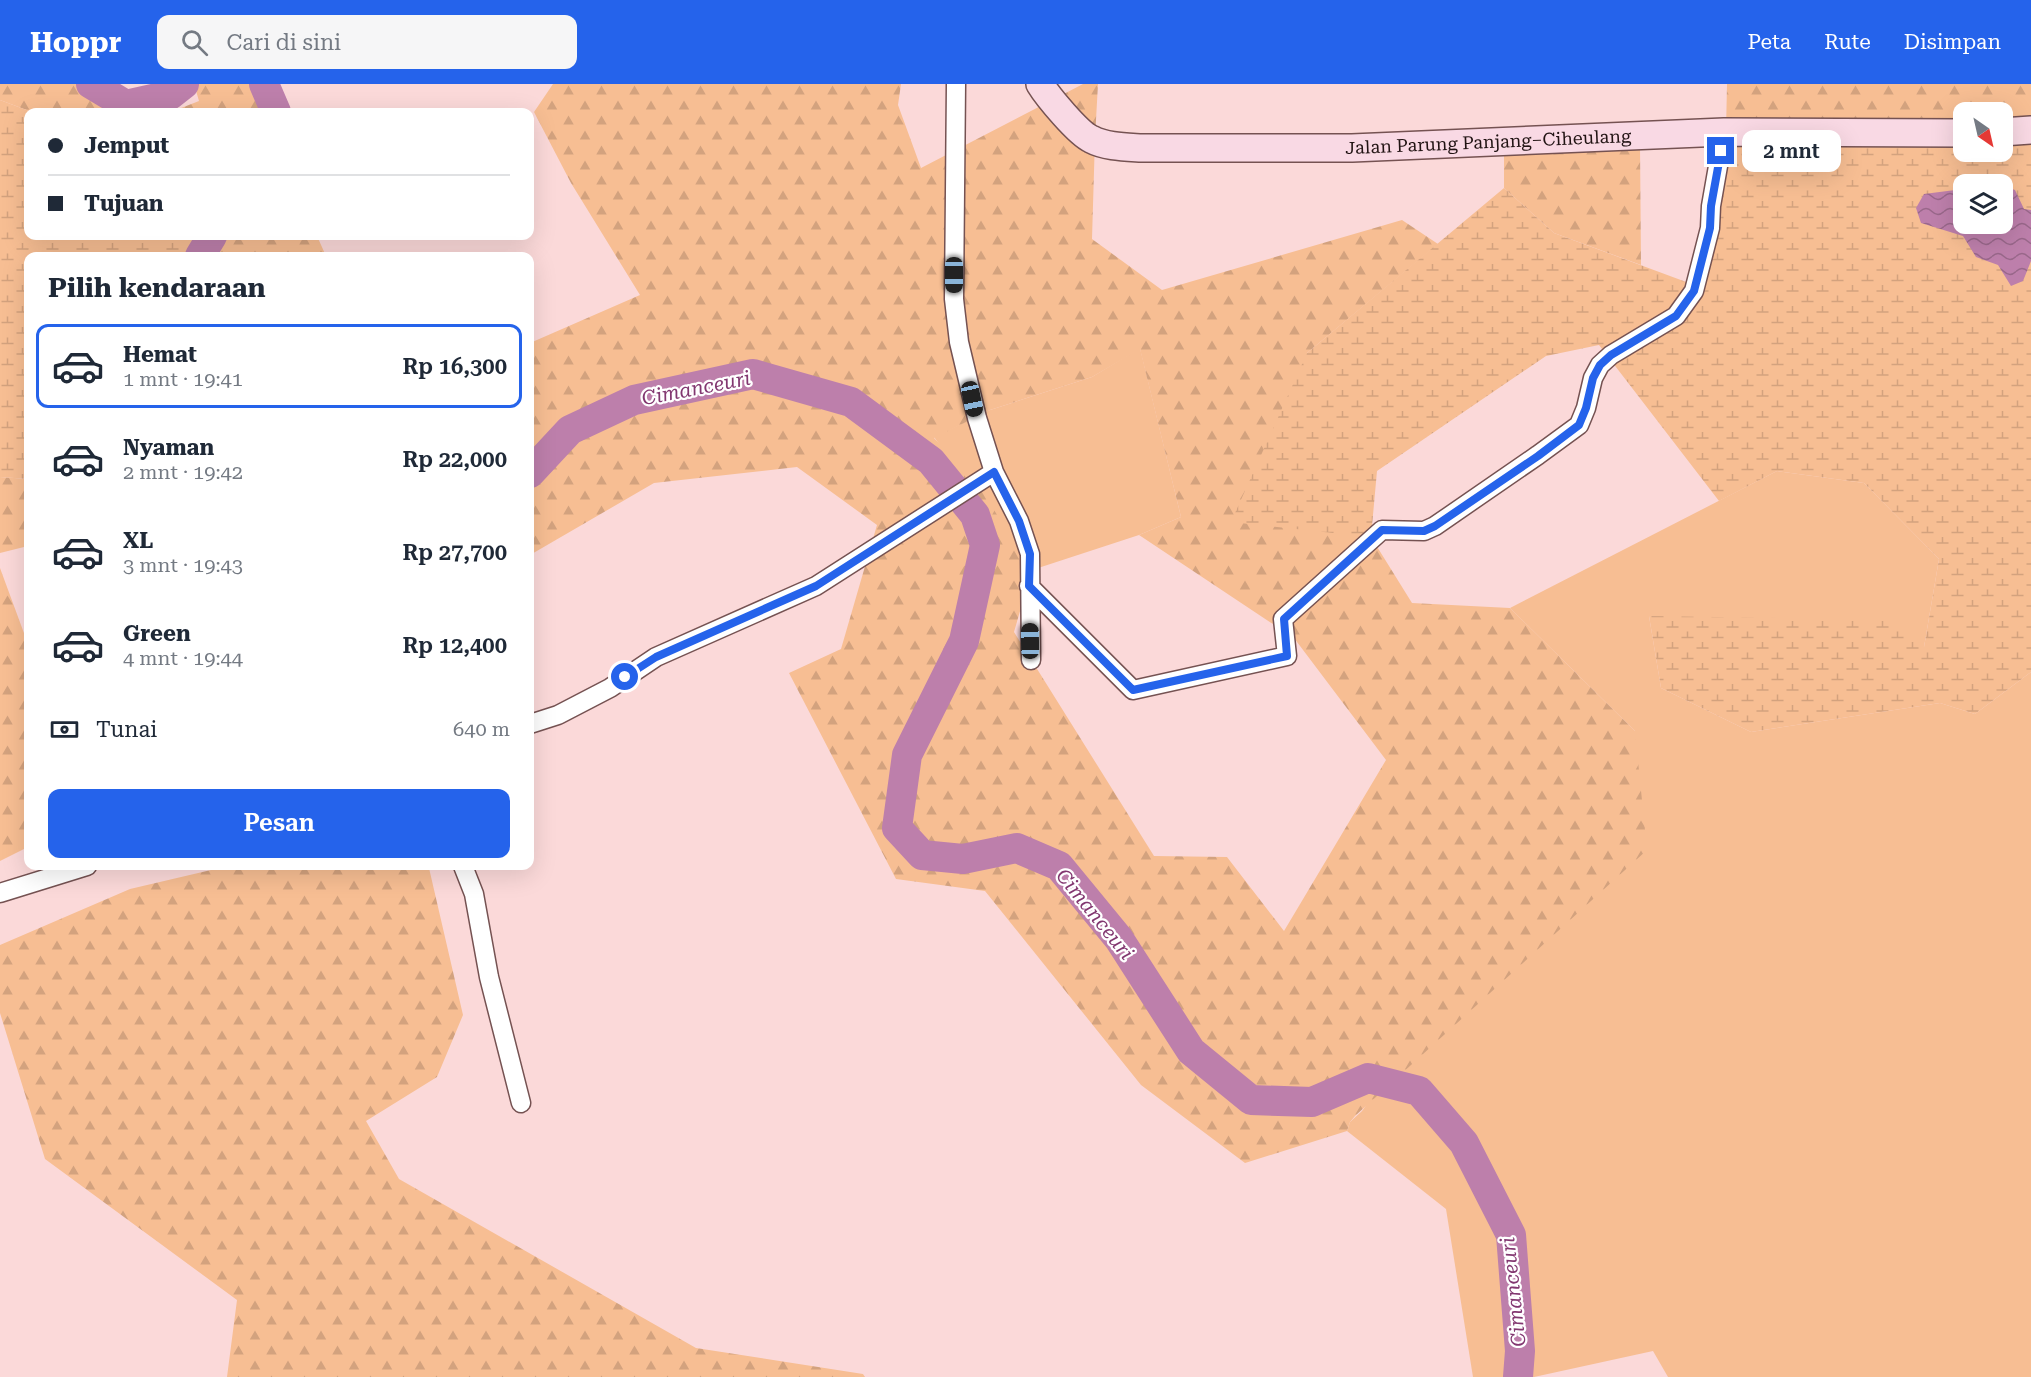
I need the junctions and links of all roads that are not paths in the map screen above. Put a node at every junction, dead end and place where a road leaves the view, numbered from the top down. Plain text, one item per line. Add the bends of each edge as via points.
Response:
1 (956, 84) edge
2 (1040, 84) edge
3 (2031, 130) edge
4 (2013, 131) edge
5 (1724, 132) junction
6 (1953, 133) edge
7 (994, 472) junction
8 (1029, 586) junction
9 (1031, 660) dead end
10 (534, 723) edge
11 (74, 870) edge
12 (465, 870) edge
13 (0, 893) edge
14 (521, 1102) dead end

1 - 7 street via 954,299 976,418
2 - 5 street, Jalan Parung Panjang–Ciheulang via 1089,139 1113,147 1352,148
3 - 4 street
5 - 6 street, Jalan Parung Panjang–Ciheulang
5 - 8 street via 1710,228 1694,291 1676,316 1600,365 1579,425 1538,456 1435,526 1424,531 1382,530 1284,619 1287,656 1133,690
7 - 8 street via 1019,521 1030,554
7 - 10 street via 816,586 656,657 610,688
8 - 9 street
11 - 13 street
12 - 14 street via 474,894 489,977

